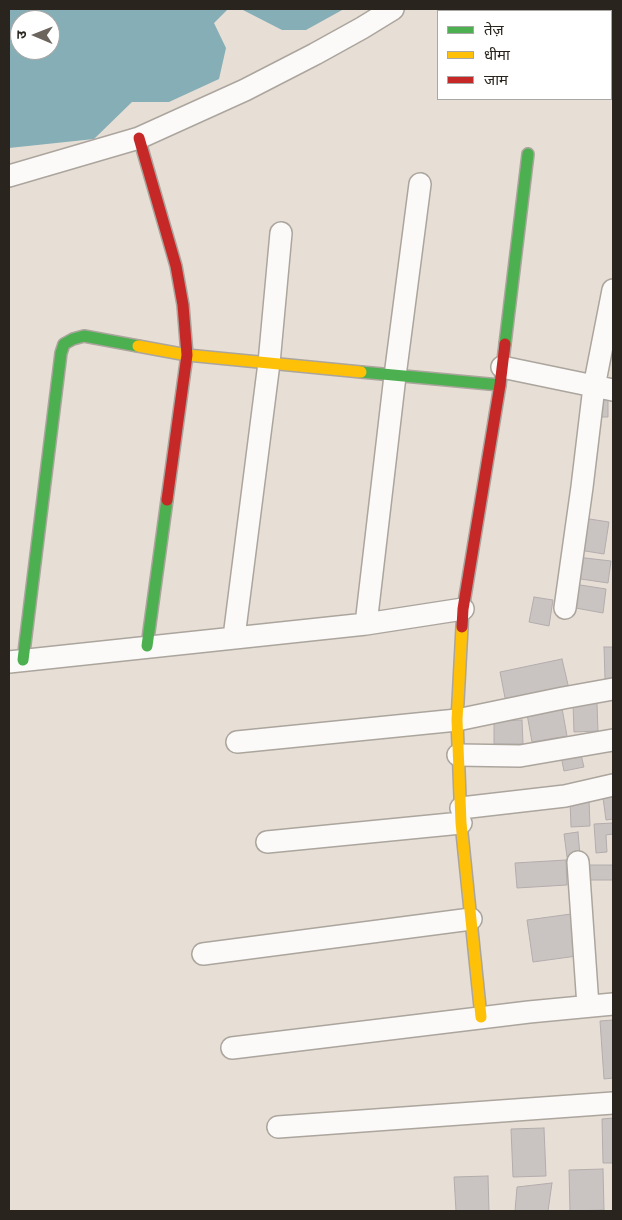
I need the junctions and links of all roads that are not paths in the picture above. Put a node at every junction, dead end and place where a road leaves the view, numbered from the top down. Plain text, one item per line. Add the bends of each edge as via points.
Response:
1 (393, 9) edge
2 (140, 138) junction
3 (528, 154) dead end
4 (9, 176) edge
5 (420, 184) dead end
6 (281, 233) dead end
7 (613, 290) edge
8 (187, 355) junction
9 (269, 364) junction
10 (394, 376) junction
11 (501, 376) junction
12 (604, 388) edge
13 (566, 608) dead end
14 (463, 609) junction
15 (366, 624) junction
16 (234, 637) junction
17 (147, 646) junction
18 (16, 661) edge
19 (613, 689) edge
20 (457, 720) junction
21 (613, 740) edge
22 (237, 742) dead end
23 (458, 755) junction
24 (613, 785) edge
25 (461, 816) junction
26 (267, 842) dead end
27 (578, 862) dead end
28 (472, 919) junction
29 (203, 954) dead end
30 (613, 1004) edge
31 (588, 1006) junction
32 (481, 1017) junction
33 (232, 1048) dead end
34 (613, 1103) edge
35 (278, 1127) dead end

1 - 2 street via 245,90
2 - 4 street
2 - 8 street via 176,266
3 - 11 street
5 - 10 street
6 - 9 street
7 - 12 street
8 - 9 street
8 - 17 street
8 - 18 street via 84,336 64,344
9 - 10 street
9 - 16 street
10 - 11 street
10 - 15 street
11 - 12 street
11 - 14 street
12 - 13 street via 582,487
14 - 15 street
14 - 20 street
15 - 16 street
16 - 17 street
17 - 18 street
19 - 20 street
20 - 22 street
20 - 23 street
21 - 23 street via 520,756
23 - 25 street
24 - 25 street
25 - 26 street
25 - 28 street
27 - 31 street
28 - 29 street
28 - 32 street
30 - 31 street
31 - 32 street
32 - 33 street
34 - 35 street

